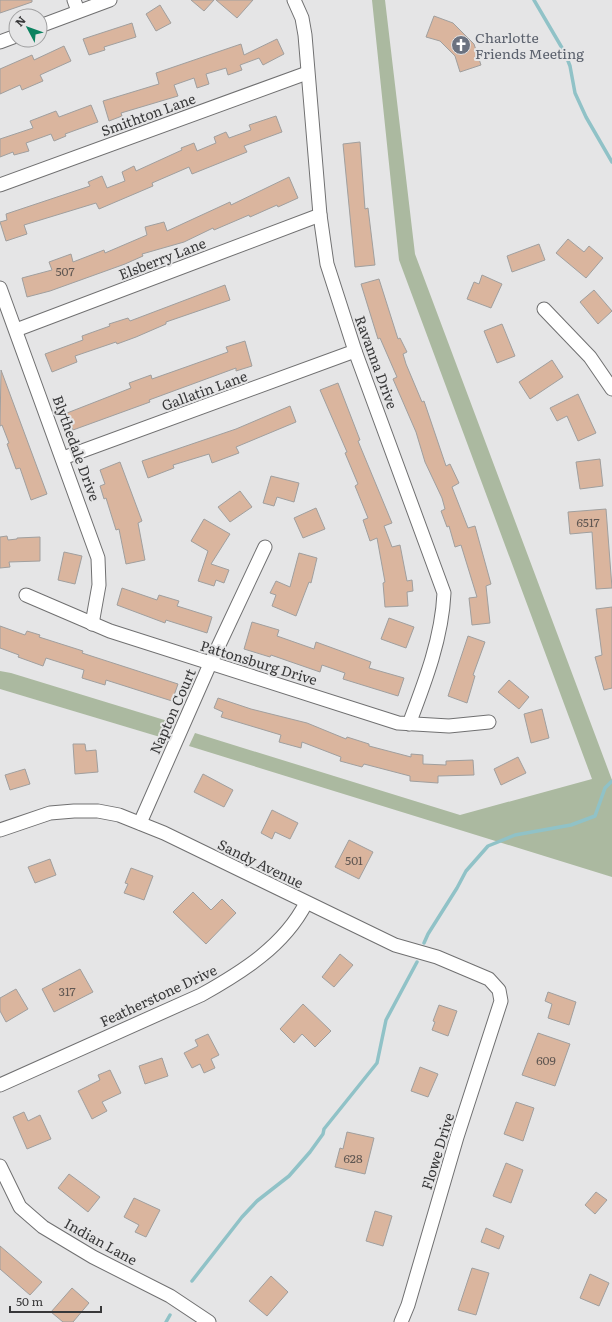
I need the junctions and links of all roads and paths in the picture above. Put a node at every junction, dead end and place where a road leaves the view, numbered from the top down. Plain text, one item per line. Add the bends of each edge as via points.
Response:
1 (110, 0) edge
2 (294, 0) edge
3 (76, 6) edge
4 (48, 22) edge
5 (307, 73) junction
6 (0, 185) edge
7 (320, 215) junction
8 (0, 288) edge
9 (544, 309) dead end
10 (16, 330) junction
11 (355, 351) junction
12 (612, 389) edge
13 (63, 458) junction
14 (265, 547) dead end
15 (26, 595) dead end
16 (92, 624) junction
17 (210, 664) junction
18 (489, 722) dead end
19 (409, 724) junction
20 (140, 823) junction
21 (0, 830) edge
22 (306, 903) junction
23 (499, 990) joint
24 (0, 1085) edge
25 (0, 1166) edge
26 (209, 1322) edge
27 (401, 1322) edge

1 - 3 street
2 - 5 street, Ravanna Drive via 302,18
3 - 4 street
5 - 6 street, Smithton Lane
5 - 7 street, Ravanna Drive
7 - 10 street, Elsberry Lane
7 - 11 street, Ravanna Drive via 327,264
8 - 10 street, Blythedale Drive
9 - 12 street via 590,357
10 - 13 street, Blythedale Drive
11 - 13 street, Gallatin Lane
11 - 19 street, Ravanna Drive via 444,593 444,613 436,644
13 - 16 street, Blythedale Drive via 98,558 99,585
14 - 17 street, Napton Court
15 - 16 street, Pattonsburg Drive
16 - 17 street, Pattonsburg Drive
17 - 19 street, Pattonsburg Drive via 398,723
17 - 20 street, Napton Court
18 - 19 street, Pattonsburg Drive via 449,726
20 - 21 street, Sandy Avenue via 98,811 74,811 43,815
20 - 22 street, Sandy Avenue
22 - 23 street, Sandy Avenue via 395,945 466,968 489,980
22 - 24 street, Featherstone Drive via 291,927 271,948 231,978 201,995
23 - 27 street, Flowe Drive via 501,1001
25 - 26 street, Indian Lane via 20,1207 43,1227 93,1257 170,1296

